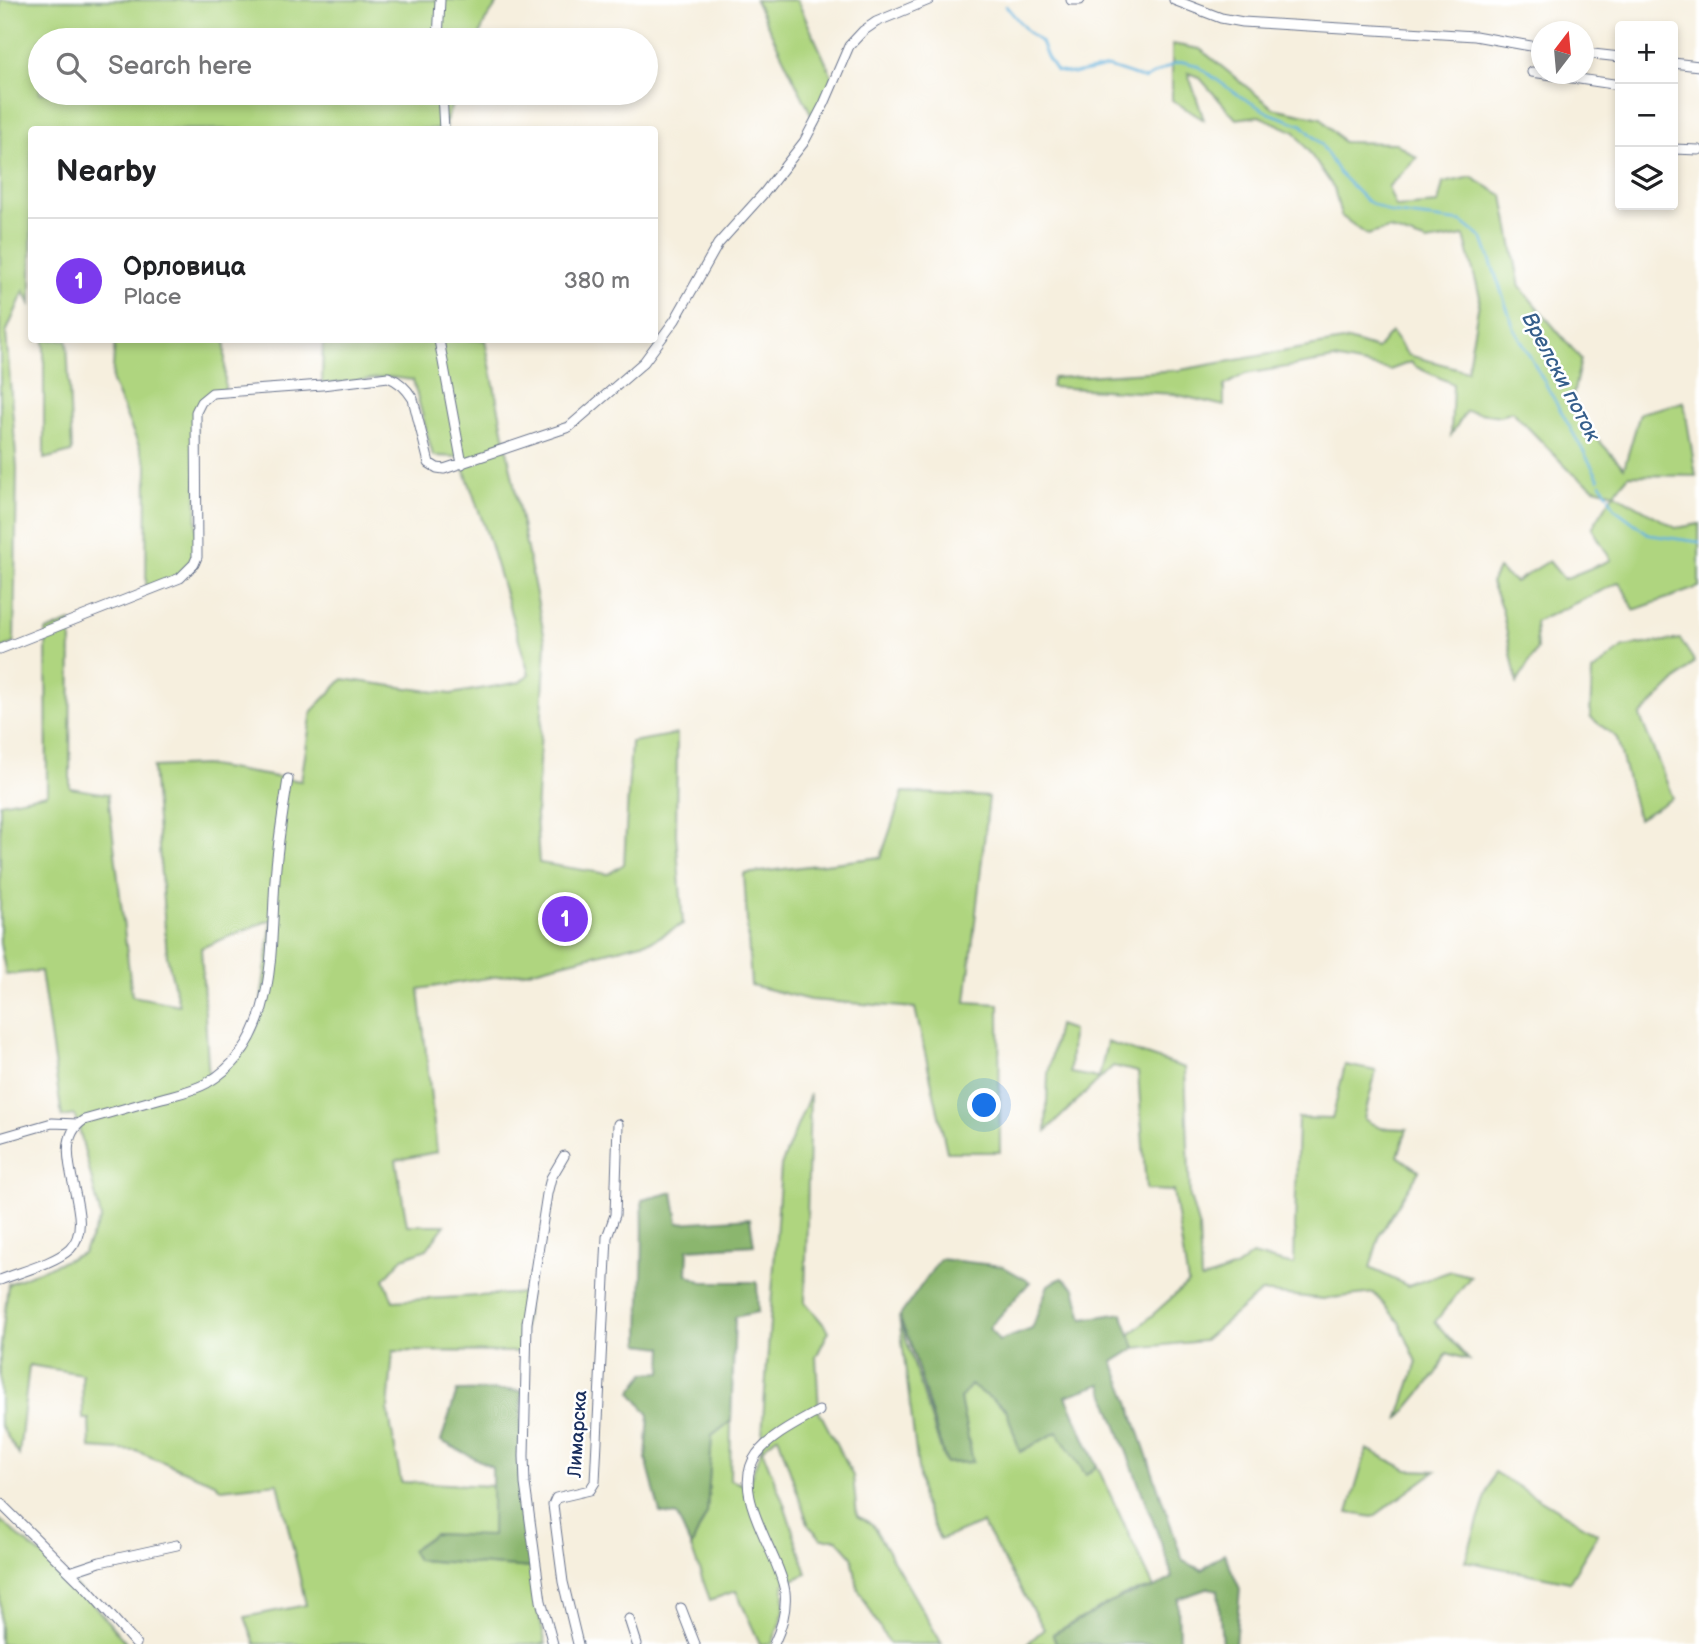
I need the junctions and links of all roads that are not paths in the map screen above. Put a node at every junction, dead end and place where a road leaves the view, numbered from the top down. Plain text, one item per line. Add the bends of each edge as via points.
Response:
1 (440, 0) edge
2 (929, 0) edge
3 (1071, 0) edge
4 (1080, 0) edge
5 (1174, 0) edge
6 (439, 28) edge
7 (1531, 46) edge
8 (1594, 54) edge
9 (1615, 56) edge
10 (1678, 64) edge
11 (1699, 66) edge
12 (1594, 81) edge
13 (1615, 84) edge
14 (443, 105) edge
15 (444, 126) edge
16 (1678, 149) edge
17 (1699, 150) edge
18 (440, 343) edge
19 (462, 464) junction
20 (0, 649) edge
21 (288, 779) dead end
22 (78, 1124) junction
23 (618, 1124) dead end
24 (0, 1138) edge
25 (564, 1156) dead end
26 (0, 1280) edge
27 (819, 1411) dead end
28 (0, 1503) edge
29 (177, 1545) dead end
30 (70, 1572) junction
31 (681, 1608) dead end
32 (629, 1619) dead end
33 (136, 1644) edge
34 (553, 1644) edge
35 (578, 1644) edge
36 (637, 1644) edge
37 (695, 1644) edge
38 (774, 1644) edge

1 - 6 street
2 - 19 street via 876,22 849,46 804,142 718,244 676,320 644,362 569,427
3 - 4 street
5 - 7 street via 1243,22 1475,36
8 - 9 street
10 - 11 street
12 - 13 street
14 - 15 street
16 - 17 street
18 - 19 street
19 - 20 street via 444,469 429,463 413,399 388,377 212,393 195,412 197,557 187,573
21 - 22 street via 267,987 258,1024 246,1047 226,1070 197,1088
22 - 24 street via 52,1123
22 - 26 street via 69,1159 79,1228 76,1241 61,1255
23 - 35 street, Лимарска via 615,1215 607,1237 596,1482 590,1490 556,1498 553,1505 563,1582
25 - 34 street via 547,1194 525,1355 525,1484 541,1601
27 - 38 street via 770,1440 748,1474 751,1505 785,1592 783,1622
28 - 30 street
29 - 30 street
30 - 33 street
31 - 37 street
32 - 36 street

